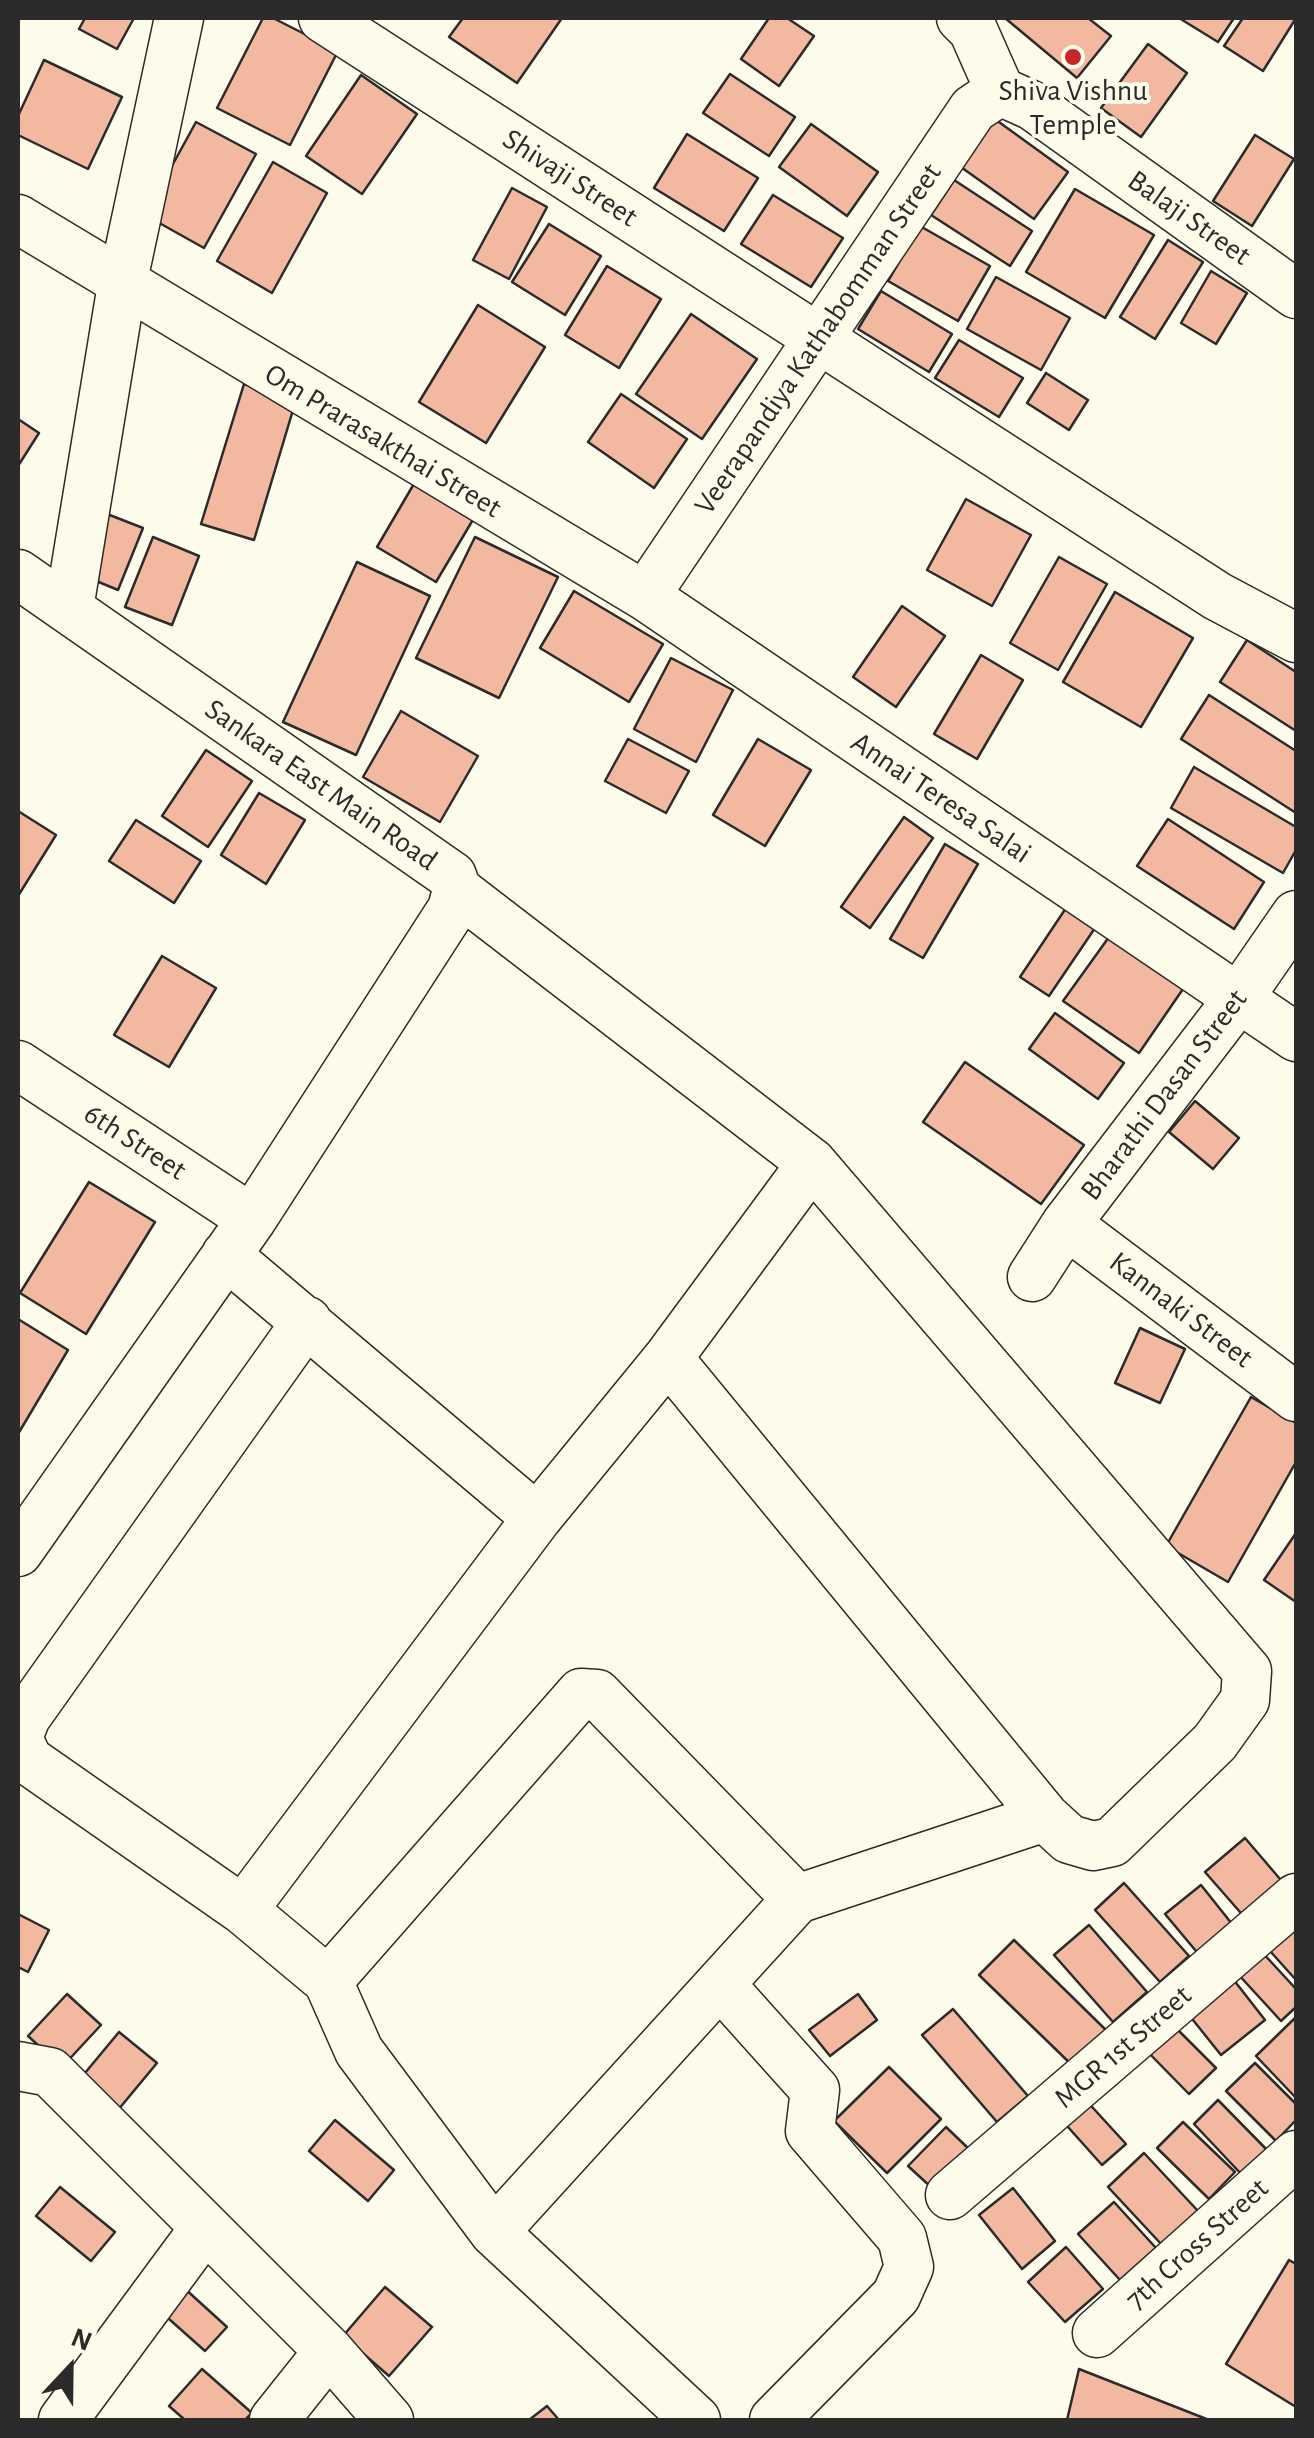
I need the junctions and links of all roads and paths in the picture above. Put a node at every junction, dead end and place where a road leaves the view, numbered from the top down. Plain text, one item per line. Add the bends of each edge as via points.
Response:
1 (180, 18) edge
2 (323, 18) edge
3 (961, 18) edge
4 (1000, 91) junction
5 (18, 219) edge
6 (122, 285) junction
7 (1296, 294) edge
8 (816, 340) junction
9 (18, 574) edge
10 (645, 596) junction
11 (68, 608) junction
12 (1296, 638) edge
13 (458, 890) junction
14 (1296, 914) edge
15 (1238, 1000) junction
16 (1296, 1037) edge
17 (18, 1065) edge
18 (812, 1164) junction
19 (1066, 1224) junction
20 (239, 1237) junction
21 (1032, 1276) dead end
22 (307, 1321) junction
23 (668, 1358) junction
24 (1296, 1397) edge
25 (537, 1518) junction
26 (20, 1543) edge
27 (18, 1738) edge
28 (1044, 1816) junction
29 (1296, 1898) edge
30 (797, 1899) junction
31 (244, 1910) junction
32 (328, 1981) junction
33 (720, 1984) junction
34 (18, 2066) edge
35 (1296, 2155) edge
36 (950, 2195) dead end
37 (204, 2229) junction
38 (494, 2232) junction
39 (1097, 2333) dead end
40 (329, 2350) junction
41 (63, 2420) edge
42 (274, 2420) edge
43 (389, 2420) edge
44 (696, 2420) edge
45 (774, 2420) edge

1 - 6 street
2 - 8 street, Shivaji Street
3 - 4 street via 974,30
4 - 7 street, Balaji Street via 1032,106
4 - 8 street, Veerapandiya Kathabomman Street via 973,109
5 - 6 street, Om Prarasakthai Street
6 - 10 street, Om Prarasakthai Street
6 - 11 street
8 - 10 street, Veerapandiya Kathabomman Street
8 - 12 street, Shivaji Street via 1217,596
9 - 11 street, Sankara East Main Road
10 - 15 street, Annai Teresa Salai
11 - 13 street, Sankara East Main Road via 452,876
13 - 18 street
13 - 20 street, Sankara East Main Road via 452,910
14 - 15 street, Bharathi Dasan Street
15 - 16 street, Annai Teresa Salai
15 - 19 street, Bharathi Dasan Street
17 - 20 street, 6th Street
18 - 23 street
18 - 28 street via 1248,1671 1245,1700 1215,1742 1112,1842 1092,1846 1069,1838
19 - 21 street, Bharathi Dasan Street
19 - 24 street, Kannaki Street
20 - 22 street, 6th Street
20 - 26 street, Sankara East Main Road
22 - 25 street, 6th Street
22 - 27 street via 26,1717
23 - 25 street
23 - 28 street
25 - 31 street
27 - 31 street via 28,1760
28 - 30 street
29 - 36 street, MGR 1st Street
30 - 32 street via 596,1694 581,1692
30 - 33 street
31 - 32 street
32 - 38 street via 360,2051
33 - 38 street
33 - 45 street via 815,2090 810,2131 902,2238 909,2267 896,2296
34 - 37 street via 50,2072
35 - 39 street, 7th Cross Street
37 - 40 street
37 - 41 street
38 - 44 street
40 - 42 street
40 - 43 street

